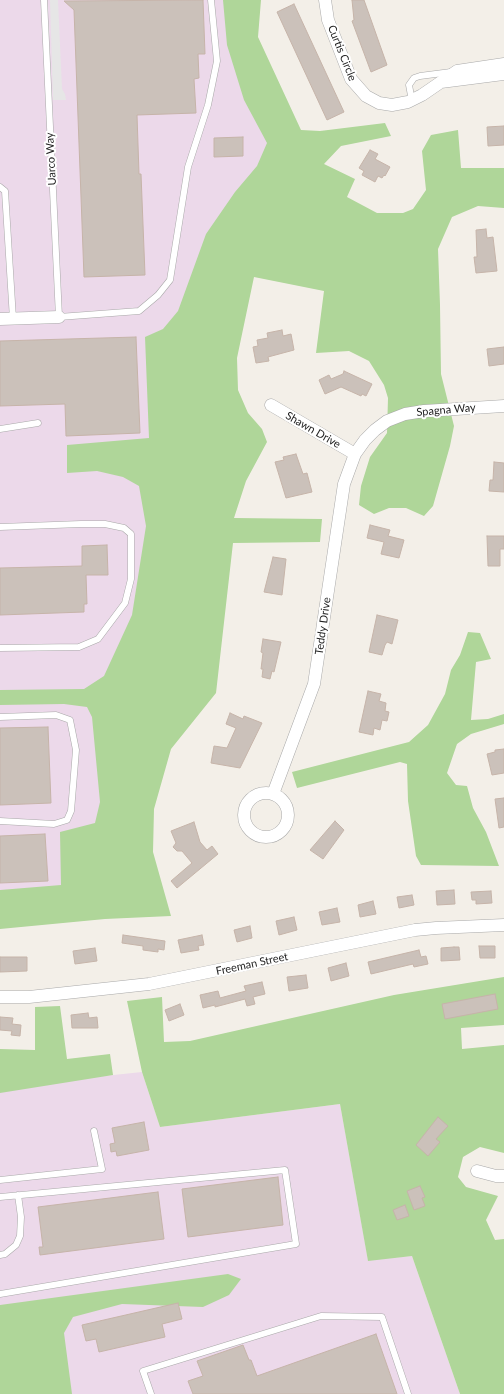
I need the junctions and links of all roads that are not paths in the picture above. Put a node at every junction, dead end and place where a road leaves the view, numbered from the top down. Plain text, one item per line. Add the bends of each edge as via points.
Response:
1 (44, 0) edge
2 (211, 0) edge
3 (315, 0) edge
4 (325, 0) edge
5 (328, 20) junction
6 (504, 64) edge
7 (457, 71) junction
8 (504, 74) edge
9 (440, 82) junction
10 (412, 101) junction
11 (0, 187) edge
12 (59, 317) junction
13 (13, 318) junction
14 (0, 319) edge
15 (271, 405) dead end
16 (504, 406) edge
17 (38, 423) dead end
18 (0, 429) edge
19 (355, 454) junction
20 (0, 527) edge
21 (0, 648) edge
22 (0, 717) edge
23 (273, 794) dead end
24 (0, 821) edge
25 (504, 925) edge
26 (0, 997) edge
27 (94, 1131) dead end
28 (477, 1171) dead end
29 (504, 1176) edge
30 (0, 1180) edge
31 (18, 1196) junction
32 (0, 1197) edge
33 (0, 1255) edge
34 (0, 1294) edge
35 (151, 1394) edge
36 (408, 1394) edge

1 - 12 lane, Uarco Way
2 - 12 lane via 217,61 208,105 188,167 170,280 158,295 138,310
3 - 5 street, Curtis Circle
4 - 5 street, Curtis Circle
5 - 10 street, Curtis Circle via 350,79 360,92 372,100 386,104
6 - 7 street, Curtis Circle
7 - 9 street, Curtis Circle
7 - 10 lane via 414,78 409,86
8 - 9 street, Curtis Circle
9 - 10 street, Curtis Circle
11 - 13 lane via 5,191
12 - 13 street
13 - 14 street
15 - 19 street, Shawn Drive
16 - 19 street, Spagna Way via 424,410 405,414 375,430
17 - 18 lane
19 - 23 street, Teddy Drive via 343,490 314,684
20 - 21 lane via 105,524 124,528 131,534 131,579 125,603 98,640 79,647
22 - 24 lane via 56,715 70,720 76,750 71,811 67,820 54,824
25 - 26 street, Freeman Street via 415,930 149,984 29,997
27 - 30 lane via 102,1168
28 - 29 street
31 - 32 lane
31 - 33 lane via 20,1236 16,1245
31 - 34 lane via 284,1170 296,1244
35 - 36 lane via 143,1371 321,1316 382,1317

